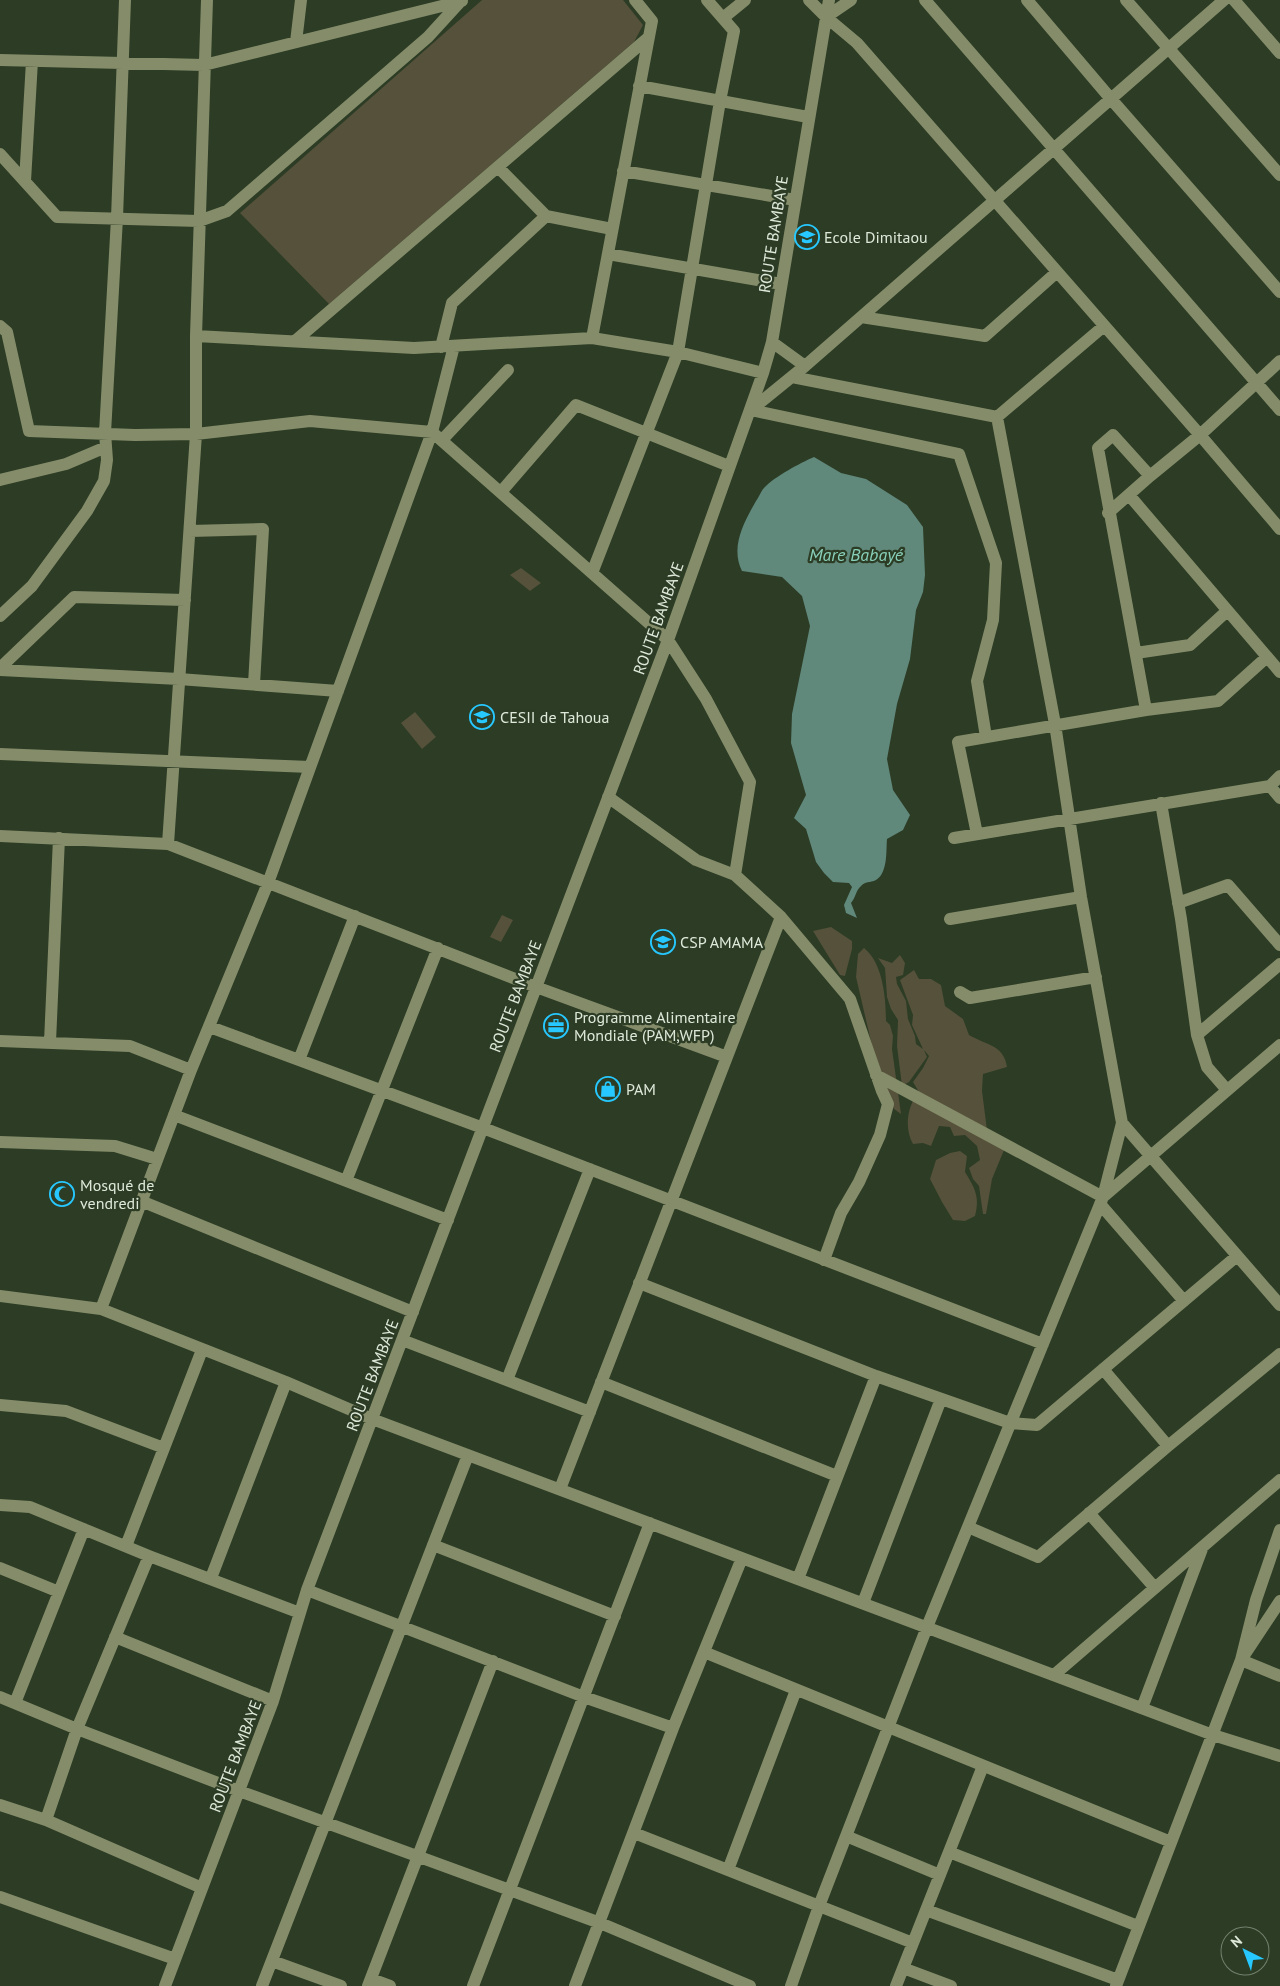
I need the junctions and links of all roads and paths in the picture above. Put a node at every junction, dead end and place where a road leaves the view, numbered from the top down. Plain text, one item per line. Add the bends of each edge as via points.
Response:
1 (124, 0) edge
2 (206, 0) edge
3 (301, 0) edge
4 (636, 0) edge
5 (707, 0) edge
6 (745, 0) edge
7 (810, 0) edge
8 (829, 0) edge
9 (851, 0) edge
10 (925, 0) edge
11 (1027, 0) edge
12 (1126, 0) edge
13 (1224, 0) edge
14 (1234, 0) edge
15 (462, 1) edge
16 (420, 5) edge
17 (826, 17) junction
18 (723, 18) junction
19 (648, 38) junction
20 (296, 42) junction
21 (1168, 49) junction
22 (1280, 54) edge
23 (0, 60) edge
24 (32, 61) junction
25 (122, 63) junction
26 (204, 65) junction
27 (639, 86) junction
28 (1111, 99) junction
29 (720, 101) junction
30 (808, 117) junction
31 (1053, 149) junction
32 (0, 154) edge
33 (498, 166) junction
34 (623, 171) junction
35 (1280, 175) edge
36 (25, 181) junction
37 (705, 184) junction
38 (795, 200) junction
39 (994, 201) junction
40 (546, 216) junction
41 (117, 218) junction
42 (199, 221) junction
43 (612, 230) junction
44 (608, 254) junction
45 (692, 269) junction
46 (1057, 272) junction
47 (781, 284) junction
48 (1280, 292) edge
49 (861, 317) junction
50 (0, 326) edge
51 (1104, 326) junction
52 (196, 336) junction
53 (592, 338) junction
54 (295, 342) junction
55 (772, 342) junction
56 (447, 346) junction
57 (678, 352) junction
58 (1280, 361) edge
59 (805, 366) junction
60 (508, 370) dead end
61 (763, 373) junction
62 (792, 377) junction
63 (1256, 382) junction
64 (751, 410) junction
65 (1280, 410) edge
66 (997, 417) junction
67 (105, 433) junction
68 (645, 433) junction
69 (196, 434) junction
70 (1200, 435) junction
71 (437, 436) junction
72 (106, 446) junction
73 (729, 466) junction
74 (1150, 476) junction
75 (0, 480) edge
76 (501, 492) junction
77 (1128, 495) junction
78 (1108, 513) junction
79 (1280, 529) edge
80 (190, 531) junction
81 (592, 573) junction
82 (185, 600) junction
83 (1228, 611) junction
84 (0, 616) edge
85 (668, 640) junction
86 (1136, 653) junction
87 (1267, 657) junction
88 (0, 669) edge
89 (1280, 672) edge
90 (179, 679) junction
91 (254, 684) junction
92 (338, 691) junction
93 (1146, 710) junction
94 (1055, 724) junction
95 (986, 737) junction
96 (0, 754) edge
97 (175, 762) junction
98 (310, 767) junction
99 (1280, 776) edge
100 (1270, 786) junction
101 (608, 797) junction
102 (1280, 798) edge
103 (1161, 803) junction
104 (1070, 818) junction
105 (977, 834) junction
106 (0, 836) edge
107 (60, 838) junction
108 (954, 838) dead end
109 (168, 844) junction
110 (735, 875) junction
111 (268, 883) junction
112 (1081, 897) junction
113 (1178, 903) junction
114 (355, 916) junction
115 (781, 917) junction
116 (950, 919) dead end
117 (1280, 945) edge
118 (438, 948) junction
119 (1280, 964) edge
120 (1096, 977) junction
121 (536, 987) junction
122 (960, 992) dead end
123 (210, 1027) junction
124 (1198, 1035) junction
125 (0, 1041) edge
126 (50, 1042) junction
127 (1280, 1046) edge
128 (727, 1057) junction
129 (299, 1060) junction
130 (191, 1070) junction
131 (876, 1075) junction
132 (1227, 1090) junction
133 (381, 1091) junction
134 (174, 1115) junction
135 (1122, 1123) junction
136 (483, 1128) junction
137 (0, 1142) edge
138 (1151, 1157) junction
139 (157, 1159) junction
140 (590, 1169) junction
141 (346, 1181) junction
142 (141, 1201) junction
143 (671, 1201) junction
144 (1102, 1201) junction
145 (448, 1220) junction
146 (1237, 1256) junction
147 (824, 1260) junction
148 (639, 1283) junction
149 (0, 1296) edge
150 (1184, 1300) junction
151 (1280, 1305) edge
152 (101, 1309) junction
153 (413, 1312) junction
154 (402, 1340) junction
155 (1043, 1344) junction
156 (202, 1350) junction
157 (1280, 1354) edge
158 (1103, 1369) junction
159 (876, 1376) junction
160 (507, 1380) junction
161 (286, 1382) junction
162 (601, 1382) junction
163 (942, 1399) junction
164 (0, 1405) edge
165 (590, 1412) junction
166 (372, 1419) junction
167 (1010, 1423) junction
168 (1168, 1446) junction
169 (164, 1448) junction
170 (468, 1455) junction
171 (837, 1476) junction
172 (1280, 1480) edge
173 (560, 1489) junction
174 (0, 1505) edge
175 (1089, 1513) junction
176 (650, 1523) junction
177 (968, 1527) junction
178 (84, 1529) junction
179 (1280, 1530) edge
180 (126, 1546) junction
181 (433, 1546) junction
182 (1202, 1547) junction
183 (149, 1556) junction
184 (742, 1558) junction
185 (0, 1568) edge
186 (211, 1578) junction
187 (798, 1579) junction
188 (1155, 1588) junction
189 (307, 1590) junction
190 (59, 1592) junction
191 (1256, 1600) junction
192 (863, 1603) junction
193 (1279, 1606) edge
194 (300, 1613) junction
195 (615, 1616) junction
196 (402, 1626) junction
197 (927, 1628) junction
198 (115, 1637) junction
199 (704, 1652) junction
200 (1241, 1660) junction
201 (493, 1661) junction
202 (1054, 1675) junction
203 (1280, 1676) edge
204 (796, 1690) junction
205 (0, 1697) edge
206 (584, 1697) junction
207 (273, 1701) junction
208 (15, 1703) junction
209 (1142, 1708) junction
210 (673, 1728) junction
211 (888, 1728) junction
212 (77, 1729) junction
213 (1213, 1735) junction
214 (1280, 1756) edge
215 (983, 1766) junction
216 (239, 1791) junction
217 (0, 1805) edge
218 (46, 1820) junction
219 (325, 1822) junction
220 (634, 1833) junction
221 (846, 1836) junction
222 (1171, 1842) junction
223 (949, 1852) junction
224 (417, 1856) junction
225 (728, 1870) junction
226 (940, 1875) junction
227 (202, 1888) junction
228 (511, 1891) junction
229 (0, 1897) edge
230 (819, 1906) junction
231 (926, 1910) junction
232 (600, 1923) junction
233 (1138, 1926) junction
234 (913, 1943) junction
235 (175, 1959) junction
236 (272, 1961) junction
237 (904, 1968) junction
238 (370, 1982) edge
239 (1117, 1983) edge
240 (164, 1986) edge
241 (262, 1986) edge
242 (341, 1986) edge
243 (390, 1986) edge
244 (473, 1986) edge
245 (576, 1986) edge
246 (750, 1986) edge
247 (791, 1986) edge
248 (896, 1986) edge
249 (951, 1986) edge

1 - 25 street
2 - 26 street
3 - 20 street
4 - 19 street via 652,21
5 - 18 street
6 - 18 street
7 - 17 street
8 - 17 street, ROUTE BAMBAYE
9 - 17 street
10 - 31 street
11 - 28 street
12 - 21 street
13 - 21 street
14 - 22 street
15 - 16 street
15 - 42 street via 428,37 227,211
16 - 20 street
17 - 30 street, ROUTE BAMBAYE
17 - 39 street via 857,43
18 - 29 street via 734,31
19 - 27 street
19 - 33 street
20 - 26 street
21 - 28 street
21 - 35 street
23 - 24 street
24 - 25 street
24 - 36 street
25 - 26 street
25 - 41 street
26 - 42 street
27 - 29 street
27 - 34 street
28 - 31 street
28 - 48 street
29 - 30 street
29 - 37 street
30 - 38 street, ROUTE BAMBAYE
31 - 39 street
31 - 63 street
32 - 36 street
33 - 40 street
33 - 54 street
34 - 37 street
34 - 43 street
36 - 41 street via 57,217
37 - 38 street
37 - 45 street
38 - 47 street, ROUTE BAMBAYE
39 - 46 street
39 - 49 street
40 - 43 street
40 - 56 street via 452,303
41 - 42 street
41 - 67 street
42 - 52 street
43 - 44 street
44 - 45 street
44 - 53 street
45 - 47 street
45 - 57 street
46 - 49 street via 985,336
46 - 51 street
47 - 55 street, ROUTE BAMBAYE
49 - 59 street
50 - 67 street via 7,332 29,430
51 - 66 street
51 - 70 street
52 - 54 street
52 - 69 street
53 - 56 street
53 - 57 street
54 - 56 street via 414,348
55 - 59 street
55 - 61 street, ROUTE BAMBAYE
56 - 71 street
57 - 61 street
57 - 68 street
58 - 63 street
59 - 62 street
60 - 71 street
61 - 64 street, ROUTE BAMBAYE
62 - 64 street
62 - 66 street
63 - 65 street
63 - 70 street
64 - 73 street, ROUTE BAMBAYE
64 - 95 street via 959,454 996,563 993,620 977,681
66 - 94 street
67 - 69 street
67 - 72 street
68 - 73 street
68 - 76 street via 576,406
68 - 81 street
69 - 71 street via 310,421
69 - 80 street
70 - 74 street
70 - 79 street
71 - 76 street
71 - 92 street
72 - 75 street via 66,464
72 - 84 street via 104,481 87,511 32,586
73 - 85 street, ROUTE BAMBAYE
74 - 77 street
74 - 78 street via 1113,435 1098,448
76 - 81 street
77 - 78 street
77 - 83 street
78 - 86 street
80 - 82 street
80 - 91 street via 263,529
81 - 85 street
82 - 88 street via 74,597
82 - 90 street
83 - 86 street via 1190,645
83 - 87 street
85 - 101 street, ROUTE BAMBAYE
85 - 110 street via 706,698 750,782
86 - 93 street
87 - 89 street
87 - 93 street via 1218,701
88 - 90 street
90 - 91 street
90 - 97 street
91 - 92 street
92 - 98 street
93 - 94 street
94 - 95 street
94 - 104 street
95 - 105 street via 958,742
96 - 97 street
97 - 98 street
97 - 109 street
98 - 111 street
99 - 100 street
100 - 102 street
100 - 103 street
101 - 110 street via 696,860
101 - 121 street, ROUTE BAMBAYE
103 - 104 street
103 - 113 street
104 - 105 street
104 - 112 street
105 - 108 street
106 - 107 street
107 - 109 street
107 - 126 street
109 - 111 street
110 - 115 street
111 - 114 street
111 - 123 street
112 - 116 street
112 - 120 street
113 - 117 street via 1228,885
113 - 124 street
114 - 118 street
114 - 129 street
115 - 128 street
115 - 131 street via 850,999
118 - 121 street
118 - 133 street
119 - 124 street
120 - 122 street via 970,998
120 - 135 street
121 - 128 street
121 - 136 street, ROUTE BAMBAYE
123 - 129 street
123 - 130 street
124 - 132 street via 1207,1067
125 - 126 street
126 - 130 street via 130,1046
127 - 132 street
128 - 143 street
129 - 133 street
130 - 134 street
131 - 144 street
131 - 147 street via 888,1104 880,1135 841,1213
132 - 138 street
133 - 136 street
133 - 141 street
134 - 139 street
134 - 141 street
135 - 138 street
135 - 144 street
136 - 140 street
136 - 145 street, ROUTE BAMBAYE
137 - 139 street via 115,1146
138 - 144 street
138 - 146 street
139 - 142 street
140 - 143 street
140 - 160 street
141 - 145 street
142 - 152 street
142 - 153 street
143 - 147 street
143 - 148 street
144 - 150 street
144 - 155 street
145 - 153 street, ROUTE BAMBAYE
146 - 150 street
146 - 151 street
147 - 155 street
148 - 159 street
148 - 162 street
149 - 152 street
150 - 158 street
152 - 156 street
153 - 154 street, ROUTE BAMBAYE
154 - 160 street
154 - 166 street, ROUTE BAMBAYE
155 - 167 street
156 - 161 street
156 - 169 street
157 - 168 street
158 - 167 street via 1037,1425
158 - 168 street
159 - 163 street
159 - 171 street
160 - 165 street
161 - 166 street
161 - 186 street
162 - 165 street
162 - 171 street
163 - 167 street
163 - 192 street
164 - 169 street via 66,1411
165 - 173 street
166 - 170 street
166 - 189 street, ROUTE BAMBAYE
167 - 177 street
168 - 175 street
169 - 180 street
170 - 173 street
170 - 181 street
171 - 187 street
172 - 182 street
173 - 176 street
174 - 178 street via 30,1507
175 - 177 street via 1038,1557
175 - 188 street
176 - 184 street
176 - 195 street
177 - 197 street
178 - 180 street
178 - 190 street
179 - 191 street
180 - 183 street
181 - 195 street
181 - 196 street
182 - 188 street
182 - 209 street
183 - 186 street
183 - 198 street
184 - 187 street
184 - 199 street
185 - 190 street
186 - 194 street
187 - 192 street
188 - 202 street
189 - 194 street, ROUTE BAMBAYE
189 - 196 street
190 - 208 street
191 - 193 street
191 - 200 street
192 - 197 street
193 - 200 street
194 - 207 street, ROUTE BAMBAYE
195 - 206 street
196 - 201 street
196 - 219 street
197 - 202 street
197 - 211 street
198 - 207 street
198 - 212 street
199 - 204 street
199 - 210 street
200 - 203 street
200 - 213 street
201 - 206 street
201 - 224 street
202 - 209 street
204 - 211 street
204 - 225 street
205 - 208 street
206 - 210 street
206 - 228 street
207 - 216 street, ROUTE BAMBAYE
208 - 212 street
209 - 213 street
210 - 220 street
211 - 215 street
211 - 221 street
212 - 216 street
212 - 218 street
213 - 214 street
213 - 222 street
215 - 222 street
215 - 223 street
216 - 219 street
216 - 227 street, ROUTE BAMBAYE
217 - 218 street
218 - 227 street
219 - 224 street
219 - 236 street
220 - 225 street
220 - 232 street
221 - 226 street
221 - 230 street
222 - 233 street
223 - 226 street
223 - 233 street
224 - 228 street
224 - 238 street
225 - 230 street
226 - 231 street
227 - 235 street, ROUTE BAMBAYE
228 - 232 street
228 - 244 street
229 - 235 street
230 - 234 street
230 - 247 street
231 - 234 street
231 - 239 street
232 - 245 street
232 - 246 street
233 - 239 street
234 - 237 street
235 - 240 street, ROUTE BAMBAYE
236 - 241 street
236 - 242 street
237 - 248 street
237 - 249 street
238 - 243 street

